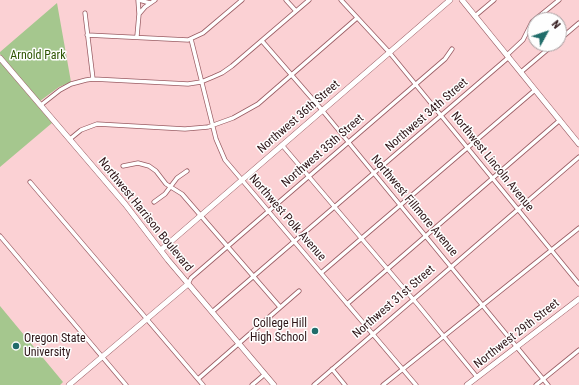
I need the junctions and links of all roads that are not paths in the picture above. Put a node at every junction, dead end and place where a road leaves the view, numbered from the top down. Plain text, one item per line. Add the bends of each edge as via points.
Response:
1 (139, 0) edge
2 (155, 0) edge
3 (242, 0) edge
4 (286, 0) edge
5 (309, 0) edge
6 (450, 0) edge
7 (462, 0) edge
8 (494, 0) edge
9 (558, 0) edge
10 (343, 1) edge
11 (150, 3) junction
12 (444, 3) edge
13 (296, 11) junction
14 (85, 13) dead end
15 (139, 14) junction
16 (475, 16) junction
17 (357, 18) junction
18 (579, 22) edge
19 (567, 33) edge
20 (87, 35) junction
21 (137, 36) junction
22 (190, 39) junction
23 (262, 41) junction
24 (452, 49) dead end
25 (389, 52) junction
26 (545, 52) edge
27 (508, 56) junction
28 (0, 58) edge
29 (521, 72) junction
30 (291, 75) junction
31 (93, 79) junction
32 (201, 82) junction
33 (416, 84) junction
34 (535, 90) junction
35 (41, 105) junction
36 (322, 110) junction
37 (441, 115) junction
38 (560, 120) junction
39 (212, 126) junction
40 (70, 139) junction
41 (348, 142) junction
42 (579, 144) edge
43 (282, 145) junction
44 (467, 147) junction
45 (579, 157) edge
46 (122, 166) dead end
47 (187, 171) dead end
48 (374, 174) junction
49 (309, 176) junction
50 (492, 178) junction
51 (241, 180) junction
52 (30, 182) dead end
53 (170, 187) junction
54 (154, 202) dead end
55 (400, 205) junction
56 (335, 207) junction
57 (518, 209) junction
58 (268, 212) junction
59 (201, 215) junction
60 (579, 228) edge
61 (0, 236) edge
62 (426, 236) junction
63 (361, 238) junction
64 (294, 242) junction
65 (228, 246) junction
66 (160, 250) junction
67 (552, 250) junction
68 (451, 267) junction
69 (387, 269) junction
70 (321, 273) junction
71 (254, 277) junction
72 (188, 284) junction
73 (579, 284) edge
74 (299, 291) dead end
75 (579, 299) edge
76 (413, 300) junction
77 (347, 304) junction
78 (483, 305) junction
79 (280, 307) junction
80 (212, 312) junction
81 (146, 320) junction
82 (373, 334) junction
83 (444, 336) junction
84 (239, 343) junction
85 (517, 346) junction
86 (579, 350) edge
87 (102, 357) junction
88 (332, 369) junction
89 (403, 369) junction
90 (265, 374) junction
91 (477, 377) junction
92 (198, 379) junction
93 (543, 379) junction
94 (70, 385) edge
95 (126, 385) edge
96 (203, 385) edge
97 (252, 385) edge
98 (274, 385) edge
99 (314, 385) edge
100 (345, 385) edge
101 (383, 385) edge
102 (416, 385) edge
103 (467, 385) edge
104 (536, 385) edge
105 (548, 385) edge

1 - 11 street
1 - 15 street
2 - 11 street
3 - 22 street via 203,33
4 - 13 street
5 - 13 street
6 - 12 street, Northwest 36th Street
7 - 16 street
8 - 16 street
9 - 27 street, Northwest 34th Street via 532,22 523,40
10 - 17 street, Northwest Lincoln Avenue
11 - 15 street
12 - 25 street, Northwest 36th Street
13 - 23 street
14 - 20 street
15 - 21 street
16 - 27 street
17 - 25 street, Northwest Lincoln Avenue
17 - 30 street
18 - 19 street
20 - 21 street
20 - 31 street
21 - 22 street
22 - 32 street, Northwest Polk Avenue
23 - 30 street, Northwest Fillmore Avenue
23 - 32 street via 222,73
24 - 33 street, Northwest 35th Street via 445,60
25 - 33 street, Northwest Lincoln Avenue
25 - 36 street, Northwest 36th Street
26 - 29 street
27 - 29 street
27 - 37 street, Northwest 34th Street
28 - 35 street, Northwest Harrison Boulevard
29 - 34 street
30 - 36 street, Northwest Fillmore Avenue
30 - 39 street via 253,107
31 - 32 street via 188,84
31 - 35 street via 54,93
32 - 39 street, Northwest Polk Avenue
33 - 37 street, Northwest Lincoln Avenue
33 - 41 street, Northwest 35th Street
34 - 38 street
34 - 44 street
35 - 40 street, Northwest Harrison Boulevard
36 - 41 street, Northwest Fillmore Avenue
36 - 43 street, Northwest 36th Street
37 - 44 street, Northwest Lincoln Avenue
37 - 48 street, Northwest 34th Street
38 - 42 street
38 - 50 street
39 - 40 street via 185,129 96,124 81,130
39 - 51 street, Northwest Polk Avenue via 222,154
40 - 66 street, Northwest Harrison Boulevard via 141,223
41 - 48 street, Northwest Fillmore Avenue
41 - 49 street, Northwest 35th Street
43 - 49 street
43 - 51 street, Northwest 36th Street
44 - 50 street, Northwest Lincoln Avenue
44 - 55 street
45 - 57 street, Northwest 31st Street
46 - 53 street via 146,164
47 - 53 street
48 - 55 street, Northwest Fillmore Avenue
48 - 56 street, Northwest 34th Street
49 - 56 street
49 - 58 street, Northwest 35th Street
50 - 57 street, Northwest Lincoln Avenue
50 - 62 street
51 - 58 street, Northwest Polk Avenue
51 - 59 street, Northwest 36th Street
52 - 81 street
53 - 54 street
53 - 59 street via 182,194
55 - 62 street, Northwest Fillmore Avenue
55 - 63 street
56 - 63 street
56 - 64 street, Northwest 34th Street
57 - 67 street, Northwest Lincoln Avenue
57 - 68 street, Northwest 31st Street
58 - 64 street, Northwest Polk Avenue
58 - 65 street, Northwest 35th Street
59 - 65 street
59 - 66 street, Northwest 36th Street
60 - 67 street
61 - 87 street
62 - 68 street, Northwest Fillmore Avenue
62 - 69 street
63 - 69 street
63 - 70 street
64 - 70 street, Northwest Polk Avenue
64 - 71 street, Northwest 34th Street
65 - 71 street
65 - 72 street, Northwest 35th Street via 191,278
66 - 72 street, Northwest Harrison Boulevard
67 - 73 street, Northwest Lincoln Avenue
67 - 78 street
68 - 76 street, Northwest 31st Street
68 - 78 street, Northwest Fillmore Avenue
69 - 76 street
69 - 77 street
70 - 77 street, Northwest Polk Avenue
71 - 79 street
71 - 80 street, Northwest 34th Street
72 - 80 street, Northwest Harrison Boulevard
72 - 81 street
74 - 79 street
75 - 85 street, Northwest 29th Street
76 - 82 street, Northwest 31st Street
76 - 83 street
77 - 82 street, Northwest Polk Avenue
78 - 83 street
78 - 85 street, Northwest Fillmore Avenue
79 - 84 street
80 - 84 street, Northwest Harrison Boulevard
81 - 87 street
81 - 92 street
82 - 88 street, Northwest 31st Street
82 - 89 street, Northwest Polk Avenue
83 - 89 street
83 - 91 street
84 - 90 street, Northwest Harrison Boulevard
84 - 92 street
85 - 91 street, Northwest 29th Street
85 - 93 street, Northwest Fillmore Avenue
86 - 93 street
87 - 94 street
87 - 95 street
88 - 99 street, Northwest 31st Street
88 - 100 street
89 - 101 street
89 - 102 street, Northwest Polk Avenue
90 - 97 street
90 - 98 street, Northwest Harrison Boulevard
91 - 103 street, Northwest 29th Street
92 - 96 street
93 - 104 street
93 - 105 street, Northwest Fillmore Avenue

